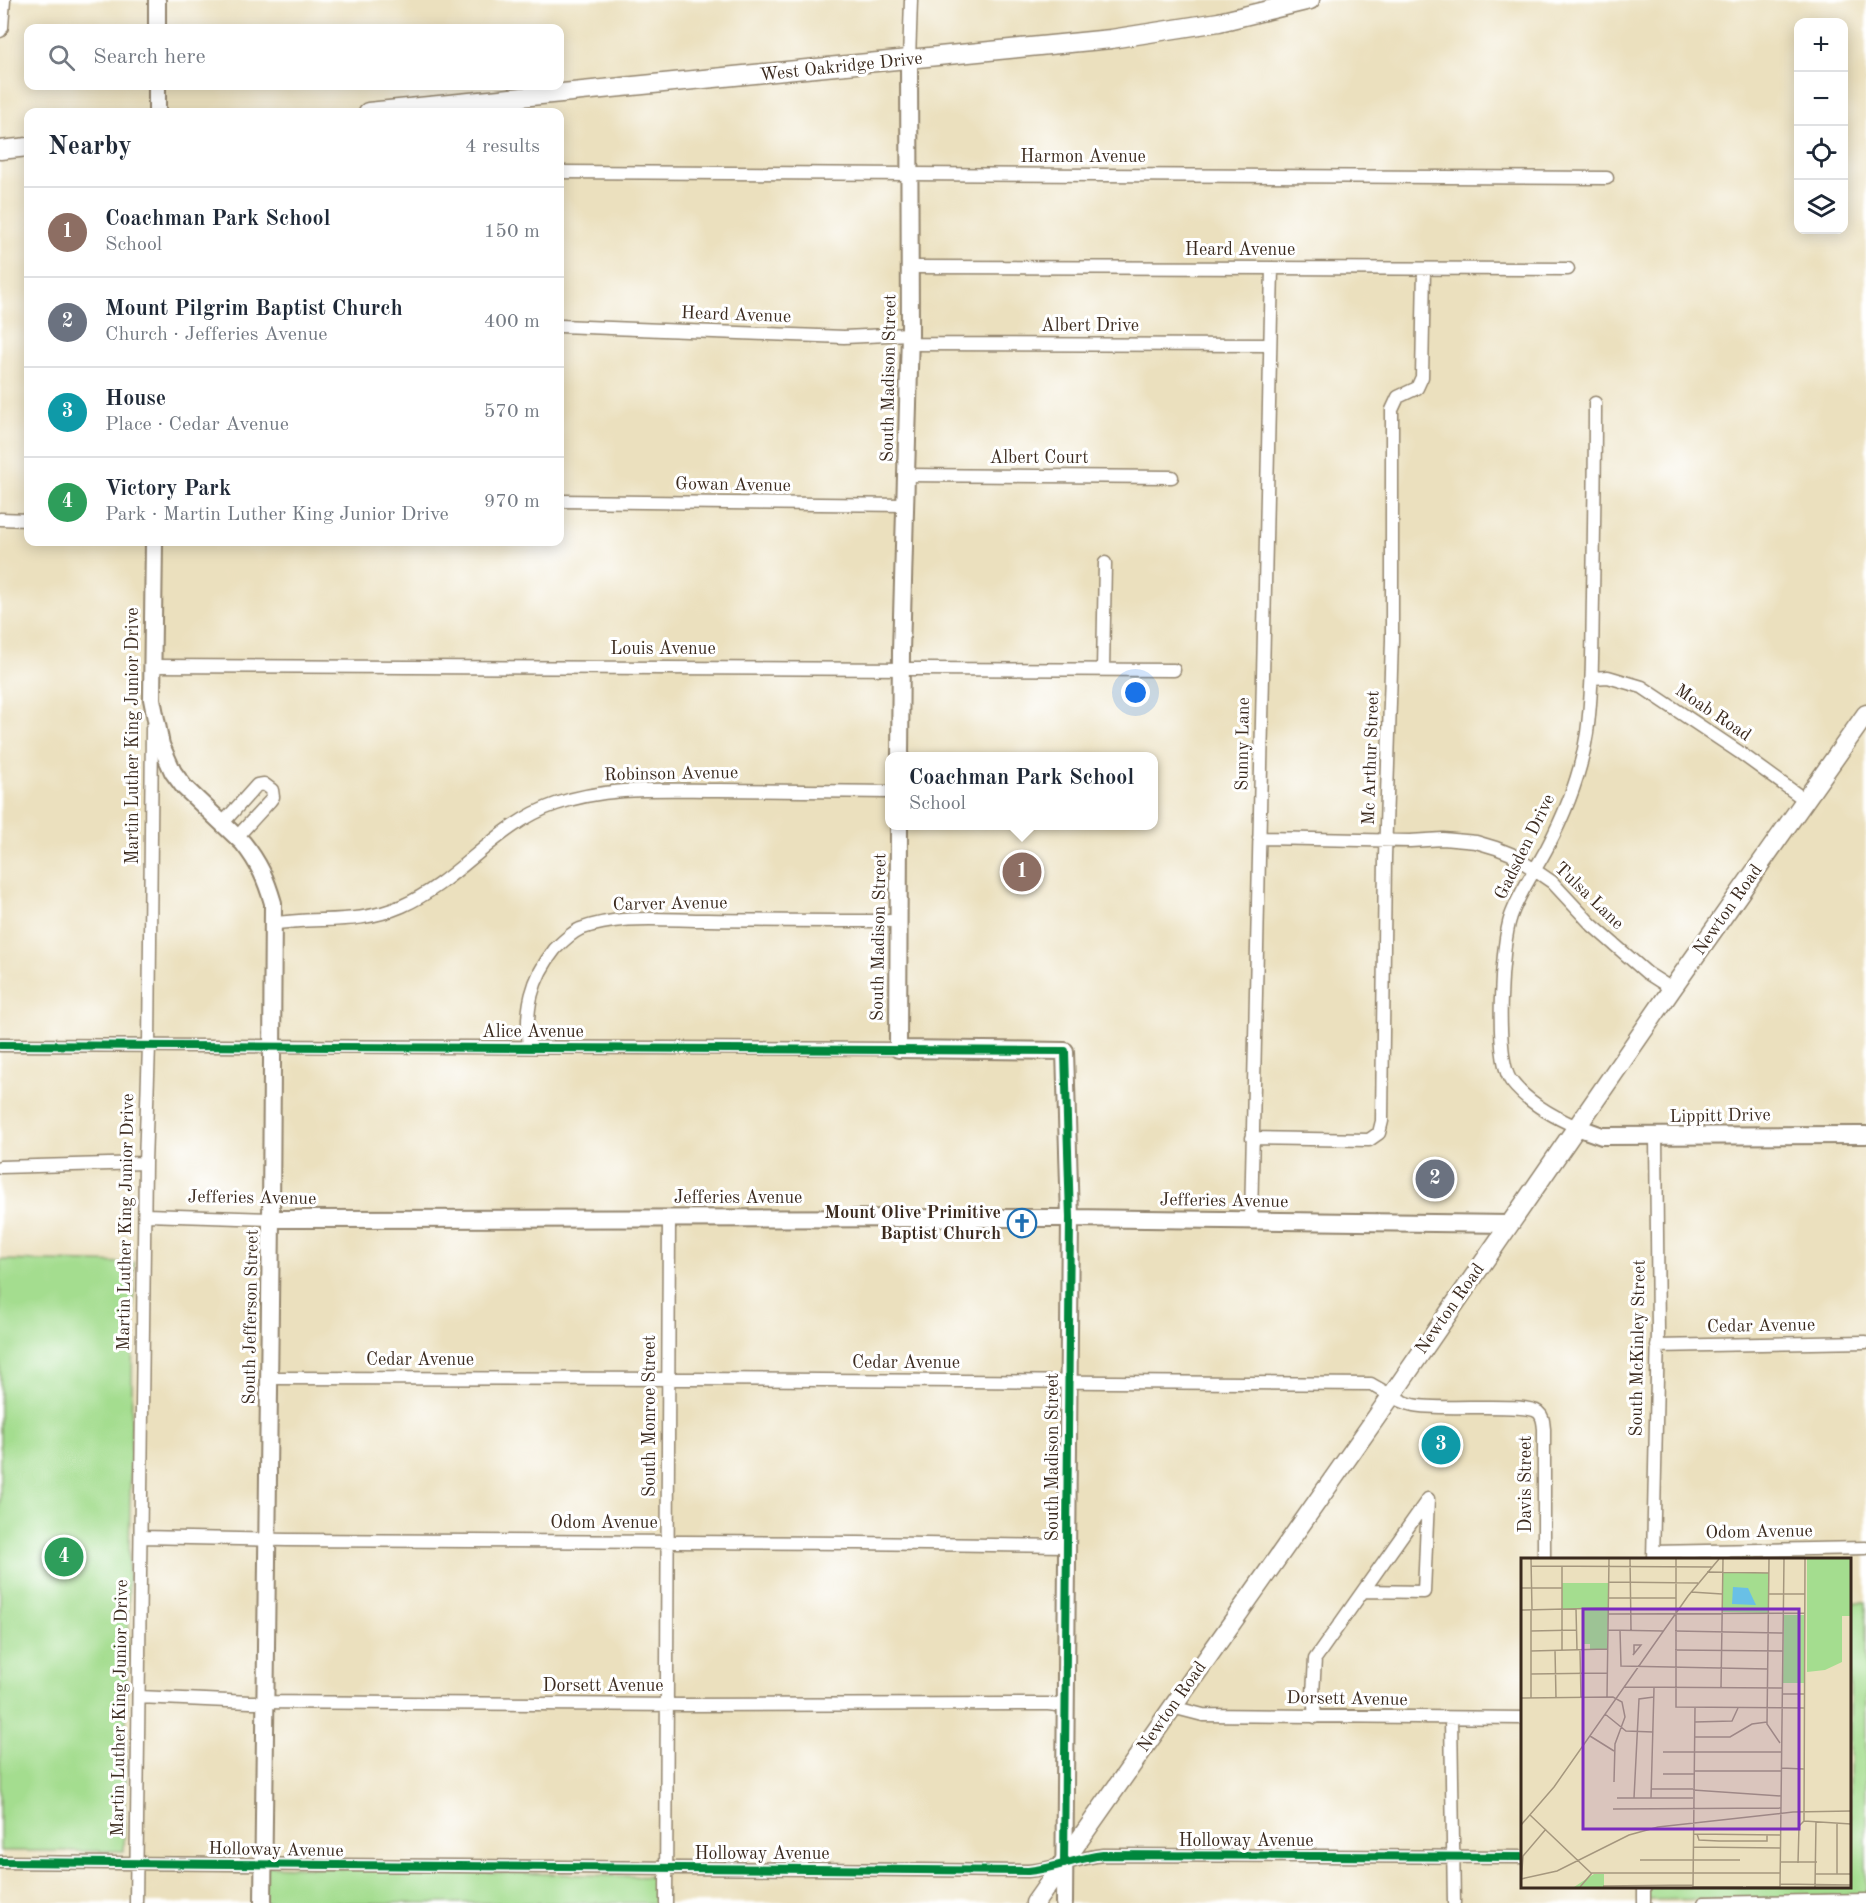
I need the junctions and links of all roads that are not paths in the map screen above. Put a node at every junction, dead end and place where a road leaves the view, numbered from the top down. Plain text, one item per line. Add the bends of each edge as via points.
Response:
1 (4, 0) edge
2 (157, 0) edge
3 (911, 0) edge
4 (1310, 0) edge
5 (157, 24) edge
6 (0, 31) edge
7 (909, 60) junction
8 (157, 90) edge
9 (157, 108) edge
10 (410, 108) edge
11 (24, 147) edge
12 (0, 150) edge
13 (564, 172) edge
14 (909, 173) junction
15 (1607, 178) dead end
16 (911, 267) junction
17 (1272, 268) junction
18 (1424, 269) junction
19 (1568, 269) dead end
20 (564, 326) edge
21 (910, 339) junction
22 (1270, 345) junction
23 (1595, 403) dead end
24 (906, 476) junction
25 (1172, 477) dead end
26 (564, 501) edge
27 (905, 505) junction
28 (0, 519) edge
29 (24, 520) edge
30 (154, 546) edge
31 (1105, 563) dead end
32 (152, 666) junction
33 (901, 668) junction
34 (1102, 670) junction
35 (1174, 670) dead end
36 (1592, 678) junction
37 (152, 699) junction
38 (1866, 714) edge
39 (900, 752) edge
40 (885, 792) edge
41 (1805, 800) junction
42 (222, 824) junction
43 (899, 830) edge
44 (236, 838) junction
45 (1259, 838) junction
46 (1386, 840) junction
47 (1535, 869) junction
48 (898, 921) junction
49 (272, 924) junction
50 (1672, 989) junction
51 (0, 1045) edge
52 (149, 1046) junction
53 (273, 1047) junction
54 (529, 1047) junction
55 (898, 1049) junction
56 (1065, 1050) joint
57 (1577, 1127) junction
58 (1866, 1136) edge
59 (1656, 1137) junction
60 (1252, 1138) junction
61 (145, 1163) junction
62 (0, 1167) edge
63 (146, 1215) junction
64 (669, 1218) junction
65 (1070, 1218) junction
66 (271, 1219) junction
67 (1251, 1220) junction
68 (1510, 1224) junction
69 (1866, 1342) edge
70 (1657, 1346) junction
71 (269, 1378) junction
72 (668, 1379) junction
73 (1068, 1382) junction
74 (1392, 1395) junction
75 (1537, 1411) joint
76 (141, 1538) junction
77 (268, 1539) junction
78 (668, 1542) junction
79 (1068, 1546) junction
80 (1866, 1548) edge
81 (1653, 1556) edge
82 (1544, 1558) edge
83 (1364, 1591) junction
84 (139, 1697) junction
85 (265, 1702) junction
86 (667, 1704) junction
87 (1066, 1706) junction
88 (1172, 1707) junction
89 (1315, 1717) junction
90 (1451, 1718) junction
91 (1521, 1718) edge
92 (1453, 1857) junction
93 (1521, 1857) edge
94 (0, 1862) edge
95 (137, 1863) junction
96 (1064, 1864) junction
97 (264, 1866) junction
98 (666, 1868) junction
99 (1866, 1900) edge
100 (136, 1903) edge
101 (263, 1903) edge
102 (666, 1903) edge
103 (1035, 1903) edge
104 (1064, 1903) edge
105 (1454, 1903) edge
106 (1704, 1903) edge

1 - 6 street
2 - 5 street
3 - 7 street, South Madison Street
4 - 7 main road, West Oakridge Drive via 1147,34
7 - 10 main road, West Oakridge Drive
7 - 14 street, South Madison Street
8 - 9 street
11 - 12 main road
13 - 14 street, Harmon Avenue
14 - 15 street, Harmon Avenue
14 - 16 street, South Madison Street
16 - 17 street, Heard Avenue
16 - 21 street, South Madison Street
17 - 18 street, Heard Avenue
17 - 22 street, Sunny Lane
18 - 19 street, Heard Avenue
18 - 46 street, Mc Arthur Street via 1422,377 1417,388 1398,397 1392,410 1392,652
20 - 21 street, Heard Avenue
21 - 22 street, Albert Drive
21 - 24 street, South Madison Street
22 - 45 street, Sunny Lane
23 - 36 street, Gadsden Drive
24 - 25 street, Albert Court
24 - 27 street, South Madison Street
26 - 27 street, Gowan Avenue
27 - 33 street, South Madison Street
28 - 29 street
30 - 32 street, Martin Luther King Junior Drive
31 - 34 street
32 - 33 street, Louis Avenue
32 - 37 street, Martin Luther King Junior Drive
33 - 34 street, Louis Avenue
33 - 39 street, South Madison Street
34 - 35 street, Louis Avenue
36 - 41 street, Moab Road via 1608,677 1642,687
36 - 47 street, Gadsden Drive via 1586,735 1573,788
37 - 42 street, South Jefferson Street via 161,745 173,772
37 - 52 street, Martin Luther King Junior Drive
38 - 41 main road, Newton Road
40 - 49 street, Robinson Avenue via 672,790 593,794 552,805 506,830 439,885 401,906 345,920
41 - 50 main road, Newton Road
42 - 44 street, South Jefferson Street
42 - 44 street via 257,785 264,784 272,790 270,801
43 - 48 street, South Madison Street
44 - 49 street, South Jefferson Street via 266,878 273,903
45 - 46 street, Tulsa Lane
45 - 60 street, Sunny Lane
46 - 47 street, Tulsa Lane via 1476,842 1511,854
46 - 60 street, Mc Arthur Street via 1379,1133 1369,1140
47 - 50 street, Tulsa Lane via 1618,949
47 - 57 street, Gadsden Drive via 1518,899 1505,936 1503,1061 1511,1080 1527,1096 1555,1117
48 - 54 street, Carver Avenue via 625,920 579,930 558,945 532,988
48 - 55 street, South Madison Street
49 - 53 street, South Jefferson Street
50 - 57 main road, Newton Road
51 - 52 street, Alice Avenue
52 - 53 street, Alice Avenue
52 - 61 street, Martin Luther King Junior Drive
53 - 54 street, Alice Avenue
53 - 66 street, South Jefferson Street
54 - 55 street, Alice Avenue
55 - 56 street, Alice Avenue
56 - 65 street, South Madison Street
57 - 59 street, Lippitt Drive via 1602,1136
57 - 68 main road, Newton Road
58 - 59 street, Lippitt Drive
59 - 70 street, South McKinley Street
60 - 67 street, Sunny Lane
61 - 62 street
61 - 63 street, Martin Luther King Junior Drive
63 - 66 street, Jefferies Avenue
63 - 76 street, Martin Luther King Junior Drive
64 - 65 street, Jefferies Avenue
64 - 66 street, Jefferies Avenue
64 - 72 street, South Monroe Street
65 - 67 street, Jefferies Avenue
65 - 73 street, South Madison Street
66 - 71 street, South Jefferson Street
67 - 68 street, Jefferies Avenue
68 - 74 main road, Newton Road
69 - 70 street, Cedar Avenue
70 - 81 street, South McKinley Street
71 - 72 street, Cedar Avenue
71 - 77 street, South Jefferson Street
72 - 73 street, Cedar Avenue
72 - 78 street, South Monroe Street
73 - 74 street, Cedar Avenue via 1371,1384
73 - 79 street, South Madison Street
74 - 75 street, Cedar Avenue via 1420,1406
74 - 88 main road, Newton Road
75 - 82 street, Davis Street via 1543,1418 1544,1429
76 - 77 street, Odom Avenue
76 - 84 street, Martin Luther King Junior Drive
77 - 78 street, Odom Avenue
77 - 85 street, South Jefferson Street
78 - 79 street, Odom Avenue
78 - 86 street, South Monroe Street
79 - 87 street, South Madison Street
80 - 81 street, Odom Avenue
83 - 83 street via 1413,1521 1428,1499 1424,1592
83 - 89 street via 1315,1659
84 - 85 street, Dorsett Avenue
84 - 95 street, Martin Luther King Junior Drive
85 - 86 street, Dorsett Avenue
85 - 97 street, South Jefferson Street
86 - 87 street, Dorsett Avenue
86 - 98 street, South Monroe Street
87 - 96 street, South Madison Street
88 - 89 street, Dorsett Avenue via 1203,1715
88 - 96 main road, Newton Road
89 - 90 street, Dorsett Avenue
90 - 91 street, Dorsett Avenue
90 - 92 street
92 - 93 street, Holloway Avenue
92 - 96 street, Holloway Avenue via 1103,1855
92 - 105 street
94 - 95 street, Holloway Avenue
95 - 97 street, Holloway Avenue
95 - 100 street, Martin Luther King Junior Drive
96 - 98 street, Holloway Avenue via 1028,1871
96 - 103 main road, Newton Road
96 - 104 street, South Madison Street
97 - 98 street, Holloway Avenue
97 - 101 street, South Jefferson Street
98 - 102 street, South Monroe Street
99 - 106 street

